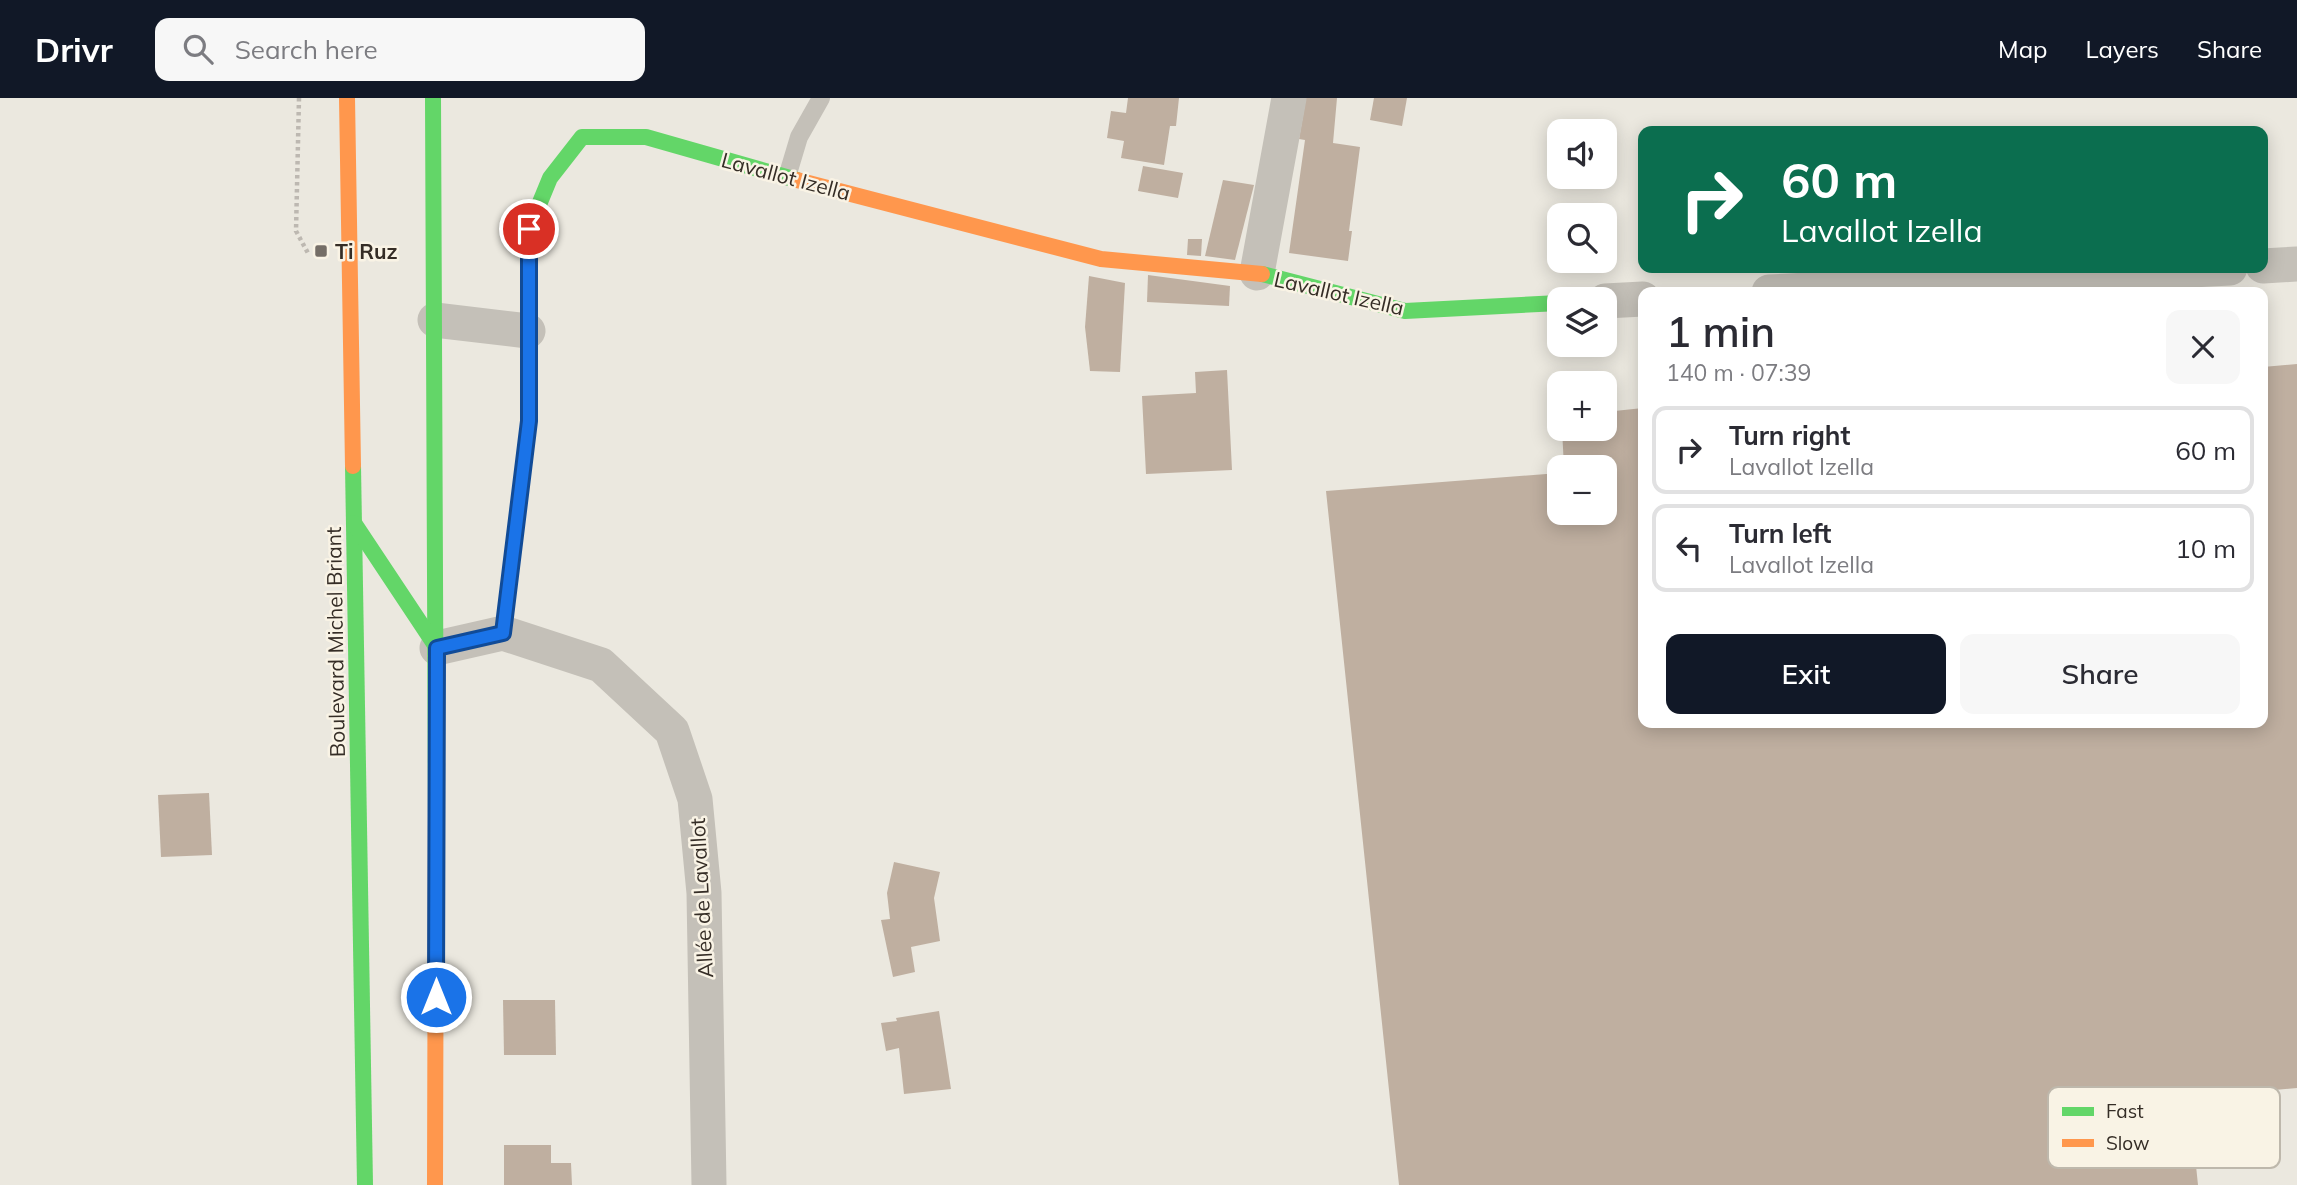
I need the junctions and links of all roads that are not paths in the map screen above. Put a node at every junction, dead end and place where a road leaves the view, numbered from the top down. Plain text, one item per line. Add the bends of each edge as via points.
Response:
1 (347, 98) edge
2 (433, 98) edge
3 (821, 98) edge
4 (1289, 98) edge
5 (787, 177) junction
6 (2297, 264) edge
7 (2268, 266) edge
8 (1257, 273) junction
9 (2134, 273) edge
10 (1865, 287) edge
11 (1638, 299) edge
12 (1617, 300) edge
13 (1547, 304) edge
14 (435, 320) junction
15 (528, 331) junction
16 (354, 523) junction
17 (503, 633) junction
18 (437, 648) junction
19 (365, 1185) edge
20 (435, 1185) edge
21 (709, 1185) edge

1 - 16 main road, Boulevard Michel Briant
2 - 14 main road
3 - 5 lane via 799,137
4 - 8 street
5 - 8 main road, Lavallot Izella via 1101,259
5 - 15 main road, Lavallot Izella via 646,137 582,137 550,178 529,229
6 - 7 street
8 - 13 main road, Lavallot Izella via 1405,311
9 - 10 street
11 - 12 street
14 - 15 street
14 - 18 main road
15 - 17 main road, Lavallot Izella via 529,421
16 - 18 main road
16 - 19 main road, Boulevard Michel Briant
17 - 18 street
17 - 21 street, Allée de Lavallot via 601,665 672,731 695,799 704,893
18 - 20 main road

